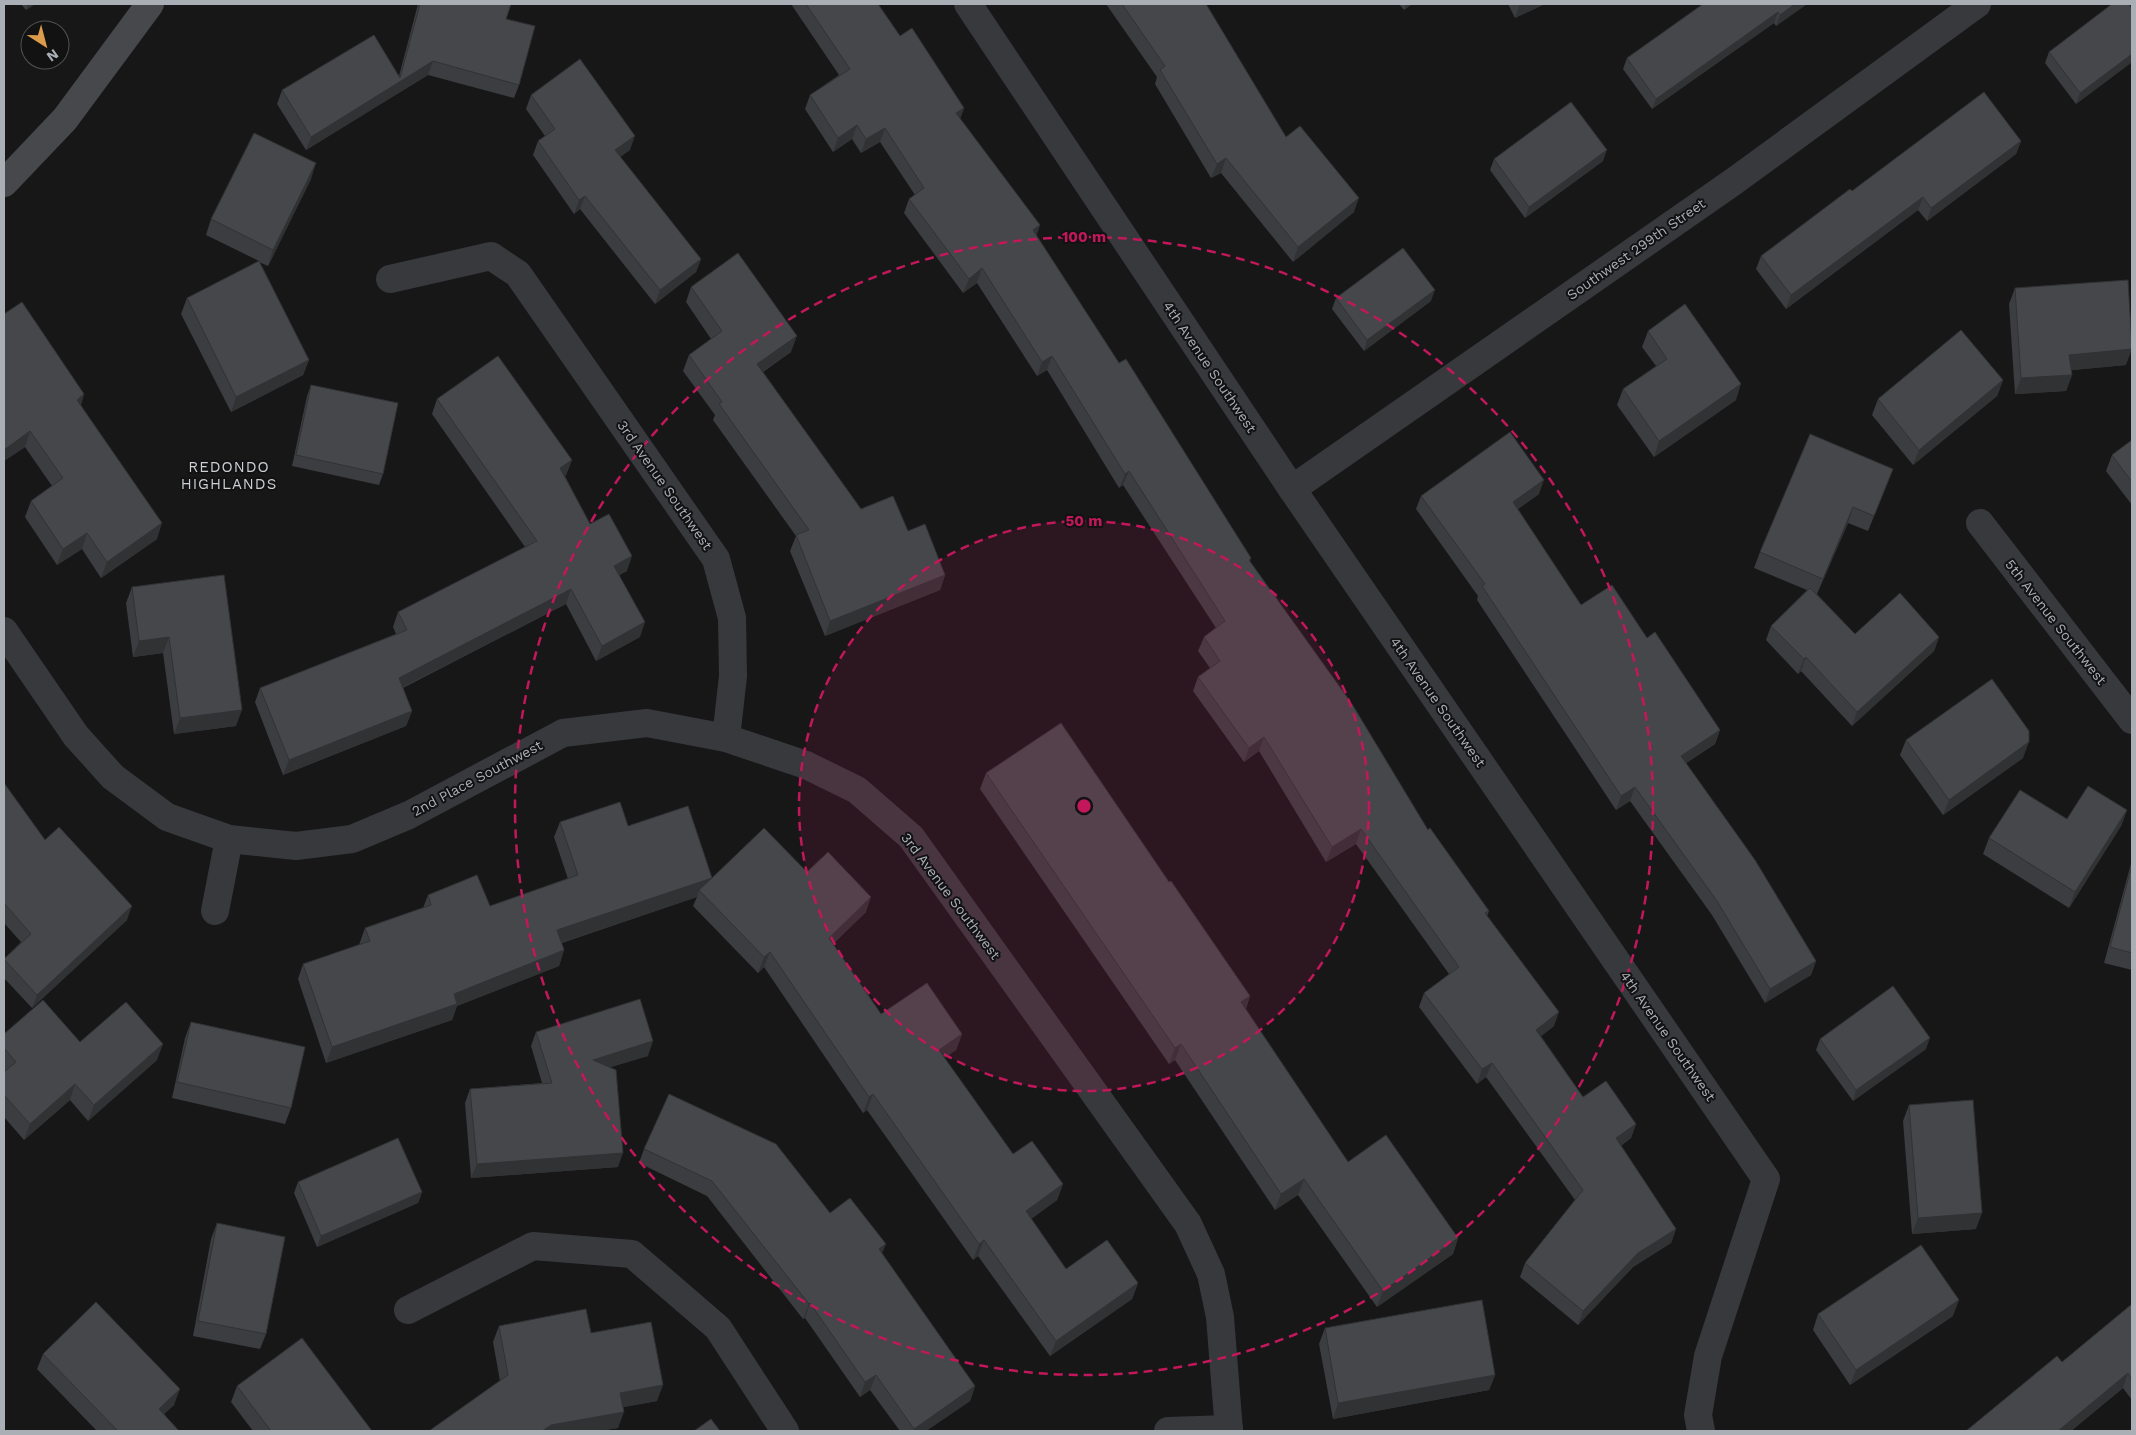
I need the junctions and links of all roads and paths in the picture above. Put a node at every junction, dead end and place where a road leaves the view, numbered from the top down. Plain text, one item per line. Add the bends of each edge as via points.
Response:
1 (150, 4) edge
2 (968, 4) edge
3 (1977, 4) edge
4 (4, 183) edge
5 (390, 279) dead end
6 (1292, 489) junction
7 (1980, 524) dead end
8 (4, 631) edge
9 (2132, 720) edge
10 (726, 738) junction
11 (229, 839) junction
12 (215, 911) dead end
13 (408, 1310) dead end
14 (1229, 1430) edge
15 (785, 1431) edge
16 (1168, 1431) edge
17 (1701, 1431) edge

1 - 4 main road via 65,119
2 - 6 street, 4th Avenue Southwest
3 - 6 street, Southwest 299th Street via 1733,182
5 - 10 street, 3rd Avenue Southwest via 491,256 518,274 716,559 732,618 733,676
6 - 17 street, 4th Avenue Southwest via 1766,1179 1708,1356 1698,1415
7 - 9 street, 5th Avenue Southwest
8 - 11 street, 2nd Place Southwest via 76,736 113,777 167,817
10 - 11 street, 2nd Place Southwest via 647,723 563,733 409,815 352,839 296,846
10 - 14 street, 3rd Avenue Southwest via 806,765 857,790 911,837 1188,1224 1210,1274 1220,1317
11 - 12 street
13 - 15 street via 533,1246 632,1254 718,1328
14 - 16 street

